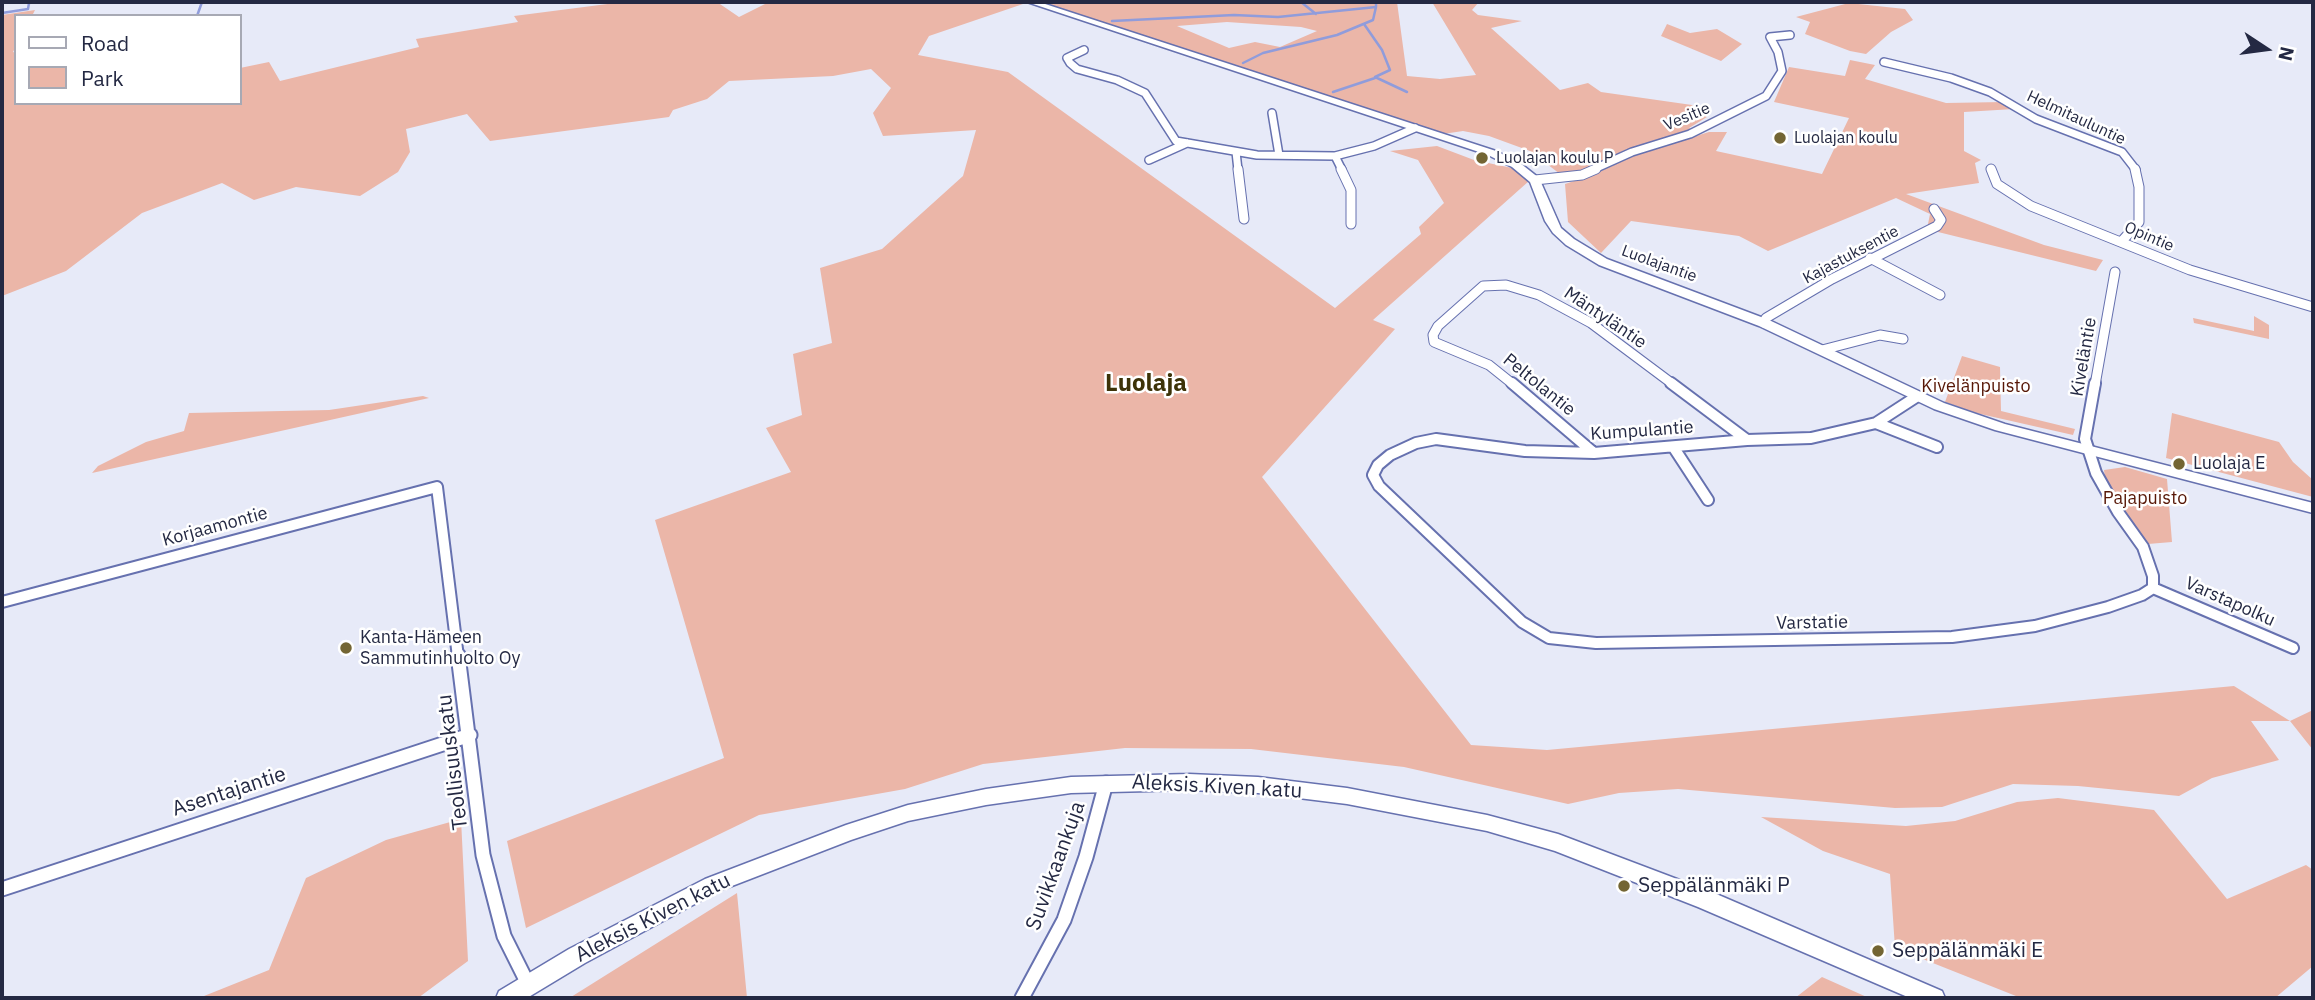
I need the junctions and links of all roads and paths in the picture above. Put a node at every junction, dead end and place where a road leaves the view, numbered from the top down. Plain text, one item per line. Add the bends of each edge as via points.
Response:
1 (1038, 3) edge
2 (1790, 36) dead end
3 (1084, 50) dead end
4 (1884, 62) dead end
5 (1272, 113) dead end
6 (1415, 128) junction
7 (1188, 143) junction
8 (1236, 152) junction
9 (1279, 155) junction
10 (1335, 156) junction
11 (1149, 160) dead end
12 (1991, 168) dead end
13 (1535, 180) junction
14 (1934, 209) dead end
15 (1244, 219) dead end
16 (1350, 224) dead end
17 (2122, 241) junction
18 (1870, 258) junction
19 (2115, 272) dead end
20 (1940, 295) dead end
21 (2313, 307) edge
22 (1763, 323) junction
23 (1438, 327) joint
24 (1903, 339) dead end
25 (1822, 350) junction
26 (1916, 397) junction
27 (1876, 423) junction
28 (1747, 440) junction
29 (1937, 447) dead end
30 (1674, 448) junction
31 (2088, 449) junction
32 (1594, 453) junction
33 (1373, 475) joint
34 (437, 487) joint
35 (1708, 500) dead end
36 (2313, 509) edge
37 (2153, 588) junction
38 (2, 602) edge
39 (2293, 648) dead end
40 (470, 735) junction
41 (1106, 783) junction
42 (2, 889) edge
43 (528, 985) junction
44 (508, 998) edge
45 (1022, 998) edge
46 (1934, 998) edge

1 - 6 main road
2 - 13 street, Vesitie via 1770,37 1779,52 1782,72 1766,96 1751,105 1582,175
3 - 7 street via 1067,58 1070,63 1145,93 1177,141
4 - 17 street, Helmitauluntie via 1990,92 2036,119 2122,152 2135,166 2140,187 2139,222
5 - 9 street
6 - 10 street
6 - 13 main road via 1492,153
7 - 8 street
7 - 11 street
8 - 9 street
8 - 15 street
9 - 10 street
10 - 16 street via 1351,190
12 - 17 street, Opintie via 1997,184 2031,206
13 - 22 main road, Luolajantie via 1551,221 1585,252
14 - 18 street, Kajastuksentie via 1941,220 1937,226
17 - 21 street, Opintie via 2190,270
18 - 20 street
18 - 22 street, Kajastuksentie
19 - 31 street, Kiveläntie via 2085,439
22 - 25 main road, Luolajantie
23 - 28 street, Mäntyläntie via 1483,286 1506,285 1539,295 1591,323
23 - 32 street, Peltolantie via 1434,341 1489,365
24 - 25 street via 1880,335
25 - 26 main road, Luolajantie
26 - 27 street, Kumpulantie
26 - 31 main road, Luolajantie via 2000,427
27 - 28 street, Kumpulantie via 1811,438
27 - 29 street
28 - 30 street, Kumpulantie
30 - 32 street, Kumpulantie
30 - 35 street
31 - 36 main road, Luolajantie
31 - 37 street via 2096,473 2143,547
32 - 33 street, Kumpulantie via 1525,451 1436,439 1390,455
33 - 37 street, Varstatie via 1378,486 1522,622 1549,638 1609,643 1952,637 2035,626 2108,607
34 - 38 street, Korjaamontie
34 - 40 street, Teollisuuskatu
37 - 39 street, Varstapolku
40 - 42 street, Asentajantie
40 - 43 street, Teollisuuskatu via 483,855 504,936
41 - 43 main road, Aleksis Kiven katu via 986,797 908,813 846,833 712,885
41 - 45 street, Suvikkaankuja via 1064,920
41 - 46 main road, Aleksis Kiven katu via 1258,785 1347,796 1487,823 1632,870
43 - 44 main road, Aleksis Kiven katu

